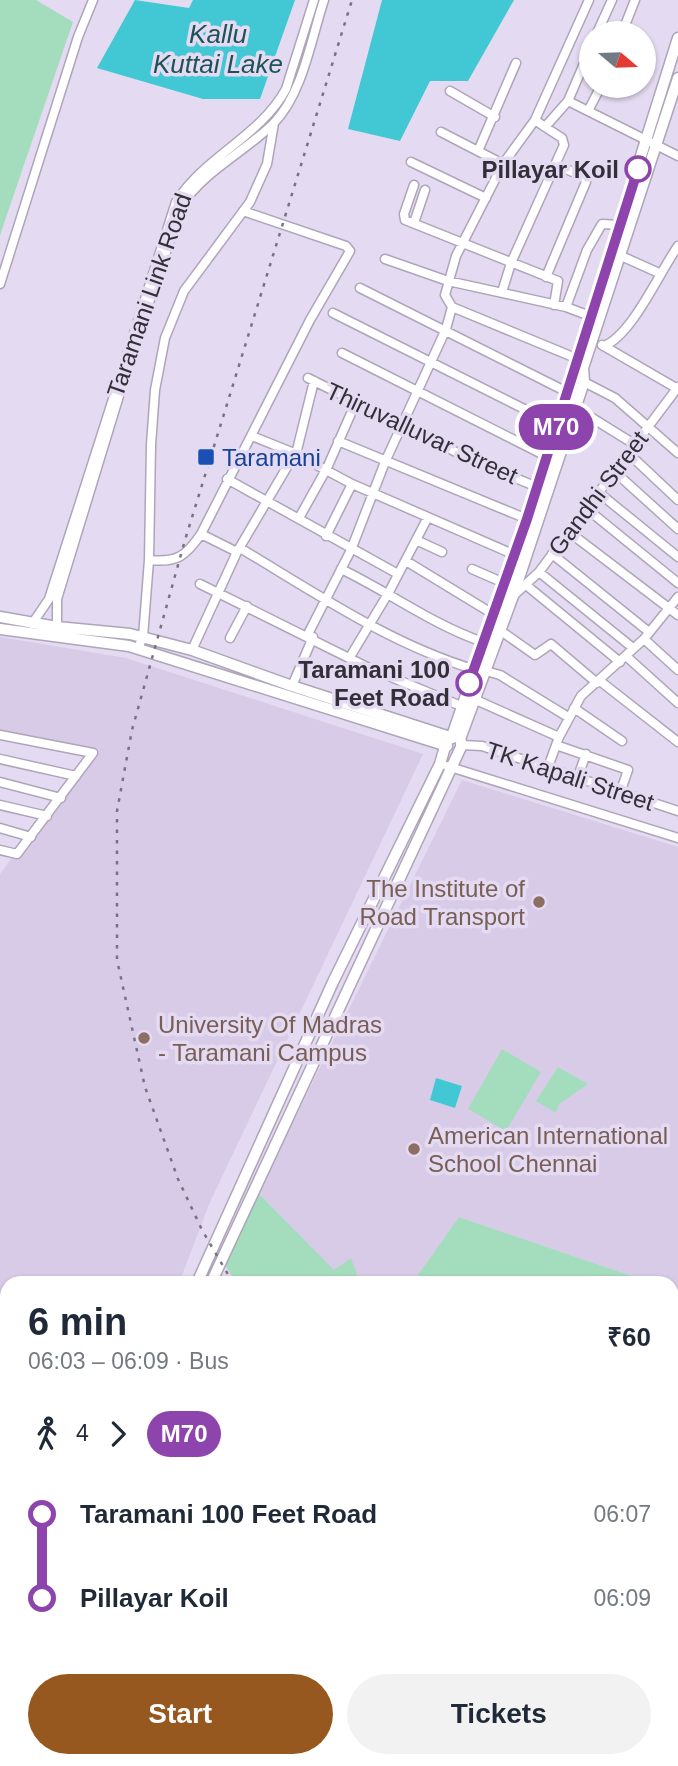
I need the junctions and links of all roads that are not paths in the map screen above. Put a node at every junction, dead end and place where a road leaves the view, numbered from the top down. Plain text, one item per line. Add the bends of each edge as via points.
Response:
1 (93, 0) edge
2 (314, 0) edge
3 (324, 0) edge
4 (589, 0) edge
5 (612, 0) edge
6 (635, 0) edge
7 (602, 21) edge
8 (627, 21) edge
9 (678, 38) edge
10 (516, 63) dead end
11 (579, 75) edge
12 (678, 78) edge
13 (450, 90) dead end
14 (595, 98) edge
15 (568, 101) junction
16 (589, 111) junction
17 (495, 117) junction
18 (271, 120) junction
19 (535, 120) junction
20 (545, 127) junction
21 (441, 132) dead end
22 (652, 143) junction
23 (478, 151) junction
24 (678, 156) edge
25 (411, 162) dead end
26 (503, 164) junction
27 (557, 165) junction
28 (414, 185) dead end
29 (425, 190) dead end
30 (486, 198) junction
31 (243, 211) junction
32 (414, 223) junction
33 (620, 225) junction
34 (463, 244) junction
35 (678, 246) edge
36 (5, 250) edge
37 (620, 255) junction
38 (385, 259) dead end
39 (511, 263) junction
40 (659, 273) junction
41 (545, 277) junction
42 (448, 282) junction
43 (0, 284) edge
44 (360, 288) dead end
45 (502, 292) junction
46 (554, 305) junction
47 (452, 307) junction
48 (566, 307) junction
49 (333, 313) dead end
50 (590, 316) junction
51 (446, 329) junction
52 (588, 339) junction
53 (604, 346) junction
54 (342, 353) dead end
55 (578, 359) junction
56 (430, 360) junction
57 (584, 382) junction
58 (677, 388) edge
59 (416, 390) junction
60 (567, 392) junction
61 (356, 402) junction
62 (576, 408) junction
63 (402, 422) junction
64 (556, 425) junction
65 (650, 425) junction
66 (252, 436) junction
67 (338, 441) junction
68 (635, 444) junction
69 (294, 453) junction
70 (628, 453) junction
71 (678, 453) edge
72 (546, 456) junction
73 (385, 462) junction
74 (327, 468) junction
75 (615, 472) junction
76 (227, 479) junction
77 (352, 484) junction
78 (537, 487) junction
79 (374, 491) junction
80 (598, 492) junction
81 (268, 500) junction
82 (678, 500) edge
83 (587, 509) junction
84 (428, 517) junction
85 (299, 518) junction
86 (527, 519) junction
87 (678, 529) edge
88 (569, 532) junction
89 (201, 534) junction
90 (326, 536) junction
91 (416, 540) junction
92 (239, 550) junction
93 (351, 550) junction
94 (442, 552) dead end
95 (552, 554) junction
96 (515, 555) junction
97 (678, 557) edge
98 (149, 561) junction
99 (406, 561) junction
100 (341, 569) junction
101 (472, 569) dead end
102 (539, 572) junction
103 (398, 574) junction
104 (504, 583) junction
105 (678, 583) edge
106 (200, 584) dead end
107 (526, 585) junction
108 (218, 592) junction
109 (389, 592) junction
110 (513, 596) junction
111 (678, 597) edge
112 (326, 599) junction
113 (247, 606) junction
114 (670, 608) junction
115 (493, 614) junction
116 (678, 615) edge
117 (0, 618) edge
118 (32, 624) junction
119 (370, 624) junction
120 (57, 627) junction
121 (0, 629) edge
122 (501, 631) junction
123 (646, 635) junction
124 (142, 637) junction
125 (310, 637) junction
126 (230, 638) dead end
127 (483, 642) junction
128 (633, 648) junction
129 (138, 649) junction
130 (192, 650) junction
131 (350, 657) junction
132 (623, 659) junction
133 (677, 666) edge
134 (473, 669) junction
135 (486, 671) junction
136 (598, 682) junction
137 (292, 687) junction
138 (476, 699) junction
139 (678, 703) edge
140 (461, 705) junction
141 (574, 708) junction
142 (568, 718) junction
143 (0, 735) edge
144 (557, 741) junction
145 (622, 741) dead end
146 (678, 742) edge
147 (454, 743) junction
148 (586, 754) junction
149 (0, 759) edge
150 (445, 766) junction
151 (547, 770) junction
152 (76, 776) junction
153 (577, 779) junction
154 (0, 782) edge
155 (620, 793) junction
156 (61, 798) junction
157 (0, 805) edge
158 (678, 811) edge
159 (47, 816) junction
160 (0, 828) edge
161 (31, 836) junction
162 (678, 838) edge
163 (0, 850) edge
164 (200, 1276) edge
165 (214, 1276) edge

1 - 36 street
2 - 18 street, Taramani Link Road via 286,89
3 - 18 street, Taramani Link Road via 290,102
4 - 19 street
5 - 7 street
6 - 8 street
9 - 22 main road
10 - 17 street
11 - 15 street
12 - 22 main road
13 - 17 street
14 - 16 street
15 - 16 street
15 - 20 street
16 - 22 street
17 - 23 street
18 - 31 street via 267,164
18 - 118 street, Taramani Link Road via 188,182 176,201 49,599
18 - 120 street, Taramani Link Road via 193,188 182,205 61,586
19 - 20 street
19 - 26 street
20 - 27 street via 564,141
21 - 23 street
22 - 24 street
22 - 33 main road
22 - 37 main road
23 - 26 street
25 - 30 street
26 - 30 street
27 - 39 street
27 - 41 street via 586,182
28 - 32 street via 404,217
29 - 32 street
30 - 34 street
31 - 66 street via 350,251
31 - 98 street via 184,291 165,338 150,445
32 - 34 street
33 - 48 street via 602,224
33 - 50 main road
34 - 39 street
34 - 42 street
35 - 40 street
36 - 43 street
37 - 40 street
37 - 52 main road
38 - 42 street
39 - 41 street
39 - 45 street
40 - 53 street via 630,325
41 - 46 street via 559,282
42 - 45 street
42 - 47 street via 445,295
44 - 51 street
45 - 46 street
46 - 48 street
47 - 51 street
47 - 55 street
48 - 50 street
49 - 56 street
50 - 52 main road
51 - 56 street
51 - 60 street
52 - 53 street
52 - 55 main road
52 - 57 main road
53 - 58 street
54 - 59 street
55 - 60 main road
56 - 59 street
56 - 64 street
57 - 62 main road
57 - 65 street via 615,398
58 - 65 street, Gandhi Street
59 - 63 street
59 - 72 street
60 - 64 main road
61 - 63 street, Thiruvalluvar Street
61 - 67 street
61 - 69 street, Thiruvalluvar Street via 311,380
62 - 68 street
62 - 110 main road
63 - 73 street
63 - 78 street, Thiruvalluvar Street via 468,458
64 - 72 main road
65 - 68 street, Gandhi Street
65 - 71 street
66 - 69 street
66 - 76 street
67 - 73 street
67 - 74 street
68 - 70 street, Gandhi Street
69 - 74 street
69 - 81 street
70 - 75 street, Gandhi Street
70 - 82 street
72 - 78 main road
73 - 79 street
73 - 86 street
74 - 77 street
74 - 85 street
75 - 80 street, Gandhi Street
75 - 87 street
76 - 81 street
76 - 89 street
77 - 79 street
77 - 90 street
78 - 86 main road
79 - 84 street
79 - 93 street
80 - 83 street, Gandhi Street
80 - 97 street
81 - 85 street
81 - 92 street
83 - 88 street, Gandhi Street
83 - 105 street
84 - 91 street
84 - 96 street
85 - 90 street
86 - 96 main road
88 - 95 street, Gandhi Street
88 - 114 street
89 - 92 street
89 - 98 street via 187,555
90 - 93 street
91 - 94 street
91 - 99 street
92 - 108 street
92 - 112 street
93 - 100 street
93 - 103 street
95 - 102 street, Gandhi Street
95 - 123 street
96 - 104 main road
98 - 124 street
99 - 103 street
99 - 115 street
100 - 109 street
100 - 112 street
101 - 104 street
102 - 107 street, Gandhi Street
102 - 128 street
103 - 109 street
104 - 115 main road
106 - 108 street
107 - 110 street, Gandhi Street
107 - 132 street
108 - 113 street
108 - 130 street
109 - 119 street
109 - 127 street via 454,632
110 - 122 main road
111 - 114 street
112 - 119 street
112 - 125 street
113 - 125 street
113 - 126 street
114 - 116 street
114 - 123 street
115 - 127 main road
117 - 118 main road
118 - 120 main road
119 - 131 street
119 - 134 street
120 - 124 main road
121 - 129 main road
122 - 135 main road
122 - 136 street via 535,655 551,644
123 - 128 street
123 - 133 street
124 - 129 street
124 - 130 main road
125 - 131 street
125 - 137 street
127 - 134 main road
128 - 132 street
129 - 147 main road
130 - 137 main road
131 - 140 street
132 - 136 street
132 - 139 street
134 - 140 main road
135 - 138 main road
135 - 142 street
136 - 141 street via 580,696
136 - 146 street
137 - 147 main road
138 - 144 street
138 - 147 main road
140 - 147 main road
141 - 142 street
141 - 145 street
142 - 144 street
143 - 152 street via 93,753
144 - 148 street
144 - 151 street
147 - 150 main road
147 - 151 street, TK Kapali Street via 482,746
148 - 153 street
148 - 155 street via 628,770
149 - 152 street
150 - 162 street
150 - 164 main road via 333,982
150 - 165 main road
151 - 153 street, TK Kapali Street
152 - 156 street
153 - 155 street, TK Kapali Street
154 - 156 street
155 - 158 street, TK Kapali Street
156 - 159 street
157 - 159 street
159 - 161 street
160 - 161 street
161 - 163 street via 17,854

